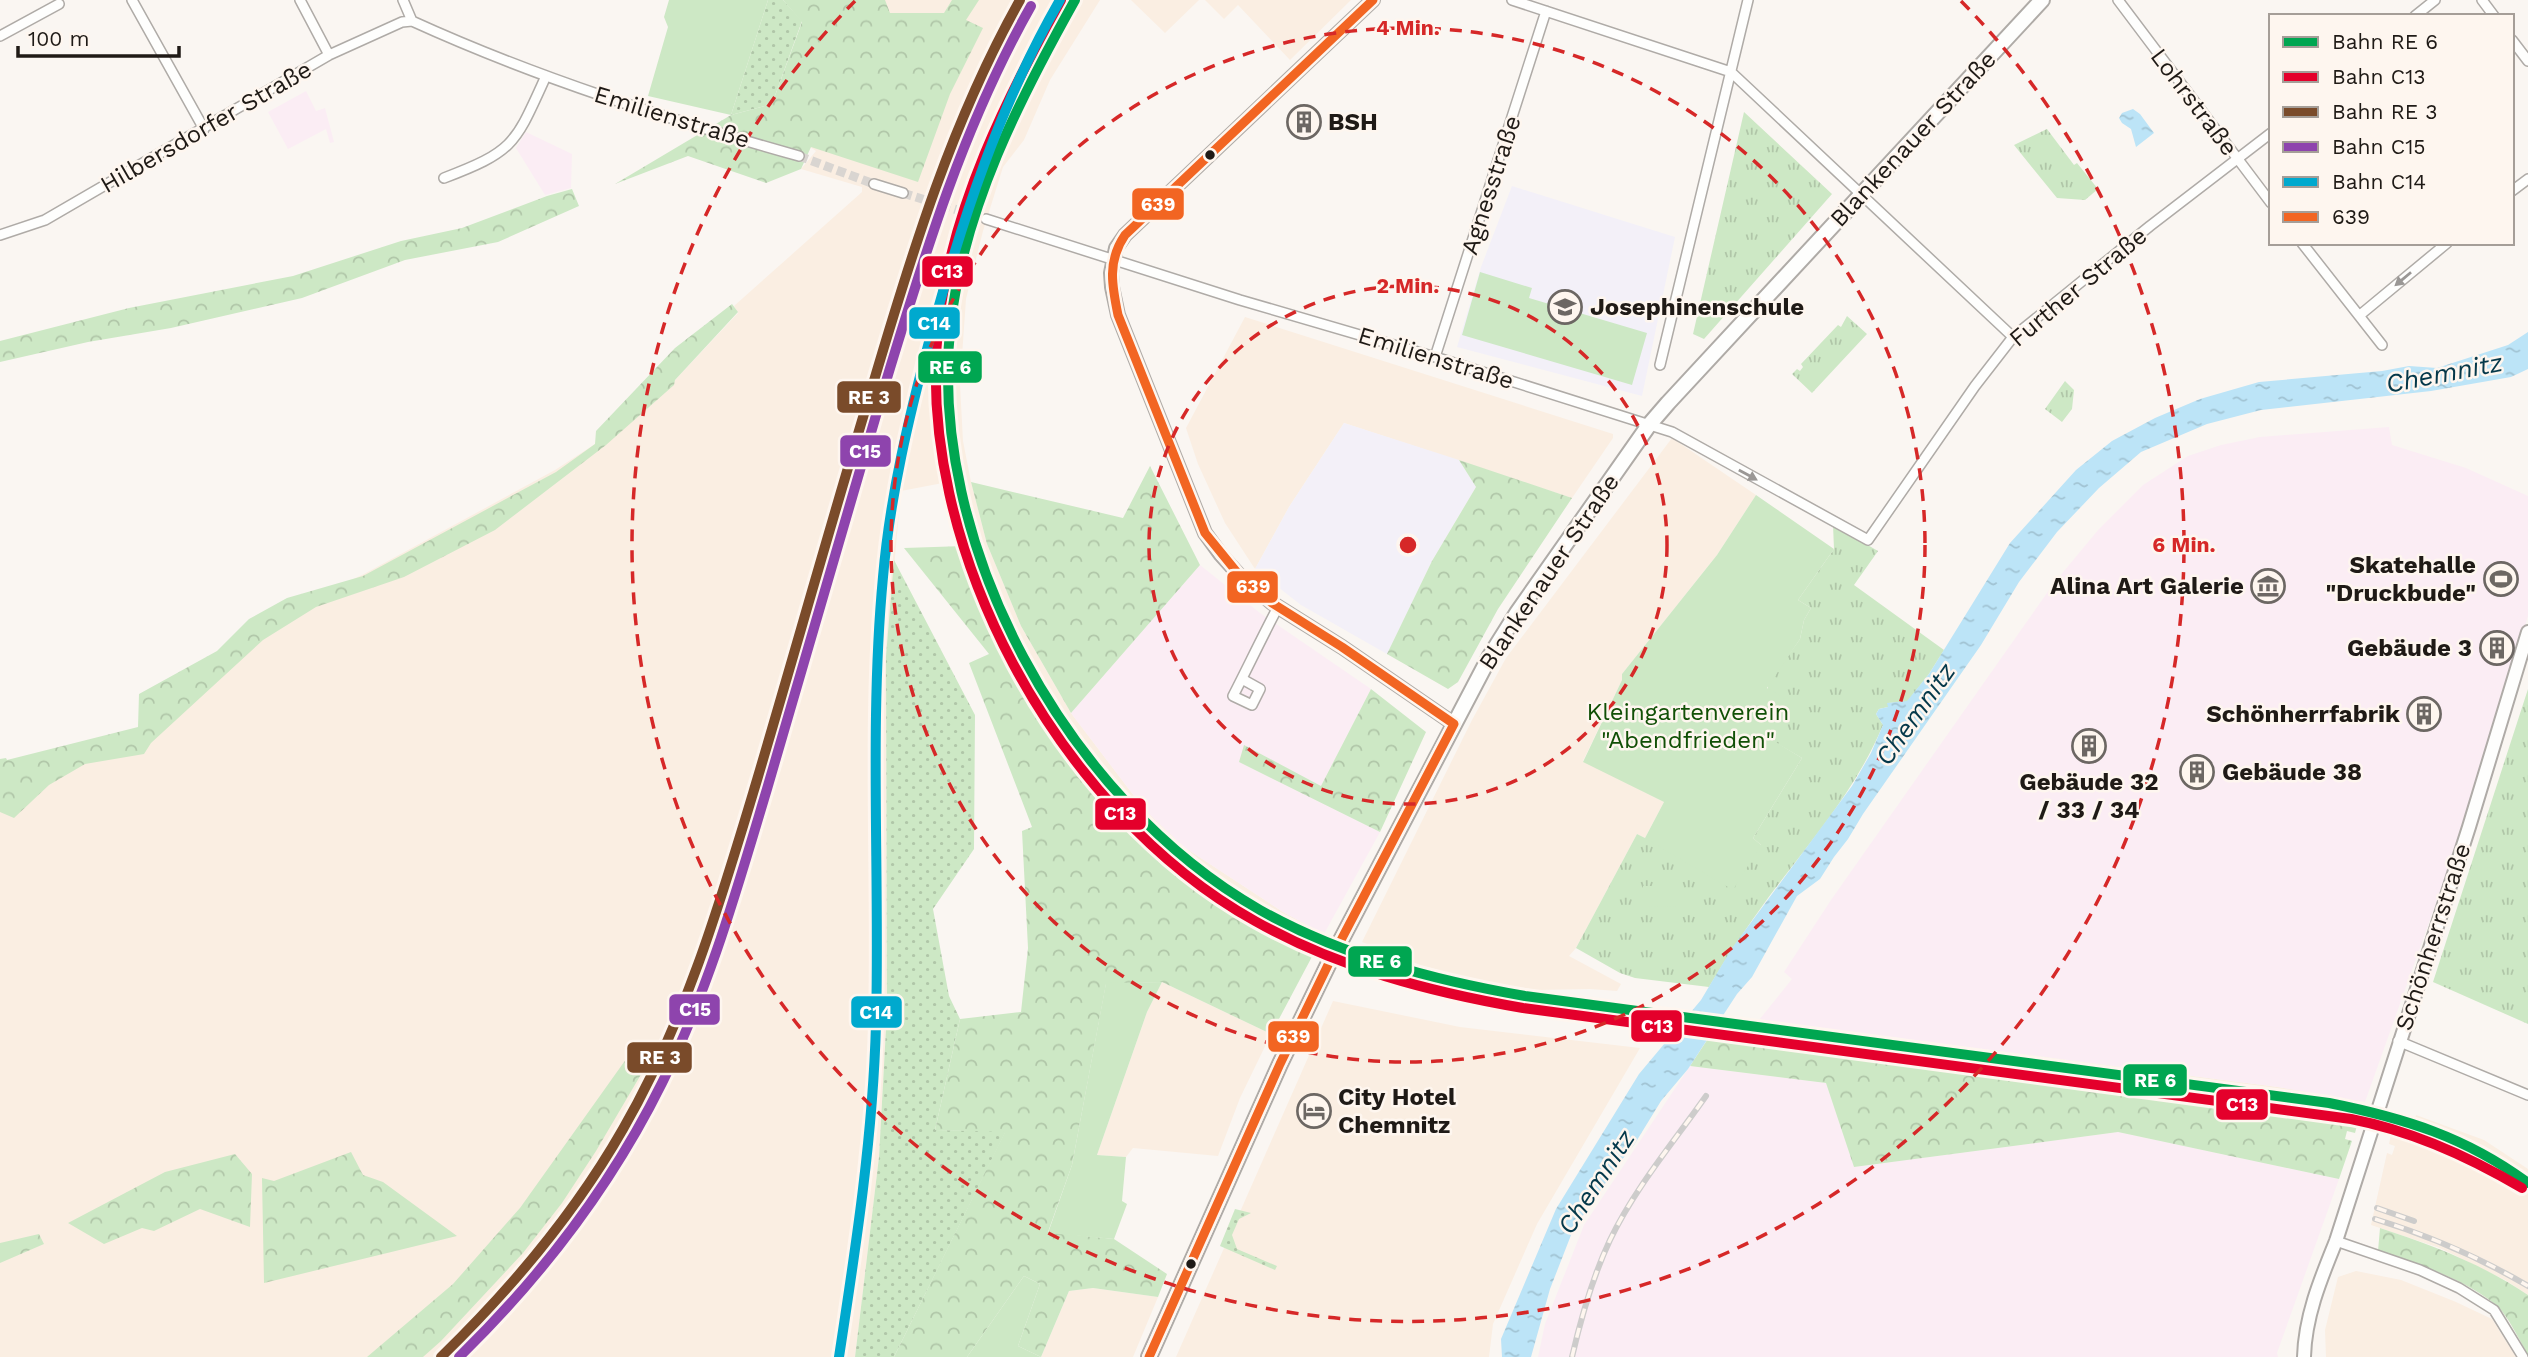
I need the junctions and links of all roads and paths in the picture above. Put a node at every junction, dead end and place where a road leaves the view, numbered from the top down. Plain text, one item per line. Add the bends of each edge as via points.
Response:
1 (132, 0) edge
2 (300, 0) edge
3 (404, 0) edge
4 (1373, 0) edge
5 (1512, 0) edge
6 (1748, 0) edge
7 (2042, 0) edge
8 (2118, 0) edge
9 (2435, 0) edge
10 (62, 1) edge
11 (1546, 11) junction
12 (2418, 14) edge
13 (412, 21) junction
14 (0, 36) edge
15 (2514, 43) edge
16 (329, 55) junction
17 (2528, 61) edge
18 (1731, 72) junction
19 (546, 76) junction
20 (204, 129) junction
21 (2269, 135) edge
22 (799, 156) tunnel mouth
23 (2237, 160) junction
24 (444, 178) dead end
25 (874, 184) tunnel mouth
26 (903, 192) tunnel mouth
27 (1863, 194) junction
28 (2269, 200) edge
29 (986, 219) tunnel mouth
30 (0, 235) edge
31 (2304, 245) edge
32 (2445, 245) edge
33 (1113, 259) junction
34 (2360, 315) junction
35 (2013, 337) junction
36 (2382, 345) dead end
37 (1435, 357) junction
38 (1660, 365) dead end
39 (1649, 425) junction
40 (1868, 540) joint
41 (1278, 607) junction
42 (2528, 632) edge
43 (1241, 679) dead end
44 (1454, 724) junction
45 (2398, 1041) junction
46 (2528, 1095) edge
47 (2336, 1241) junction
48 (1149, 1357) edge
49 (2304, 1357) edge
50 (2523, 1357) edge

1 - 20 street
2 - 16 street
3 - 13 street
4 - 33 main road via 1125,235
5 - 11 street
6 - 18 street
7 - 27 main road, Blankenauer Straße
8 - 23 street, Lohrstraße
9 - 12 street
10 - 14 street
11 - 18 street
11 - 37 street, Agnesstraße
13 - 16 street, Hilbersdorfer Straße
13 - 19 street, Emilienstraße
15 - 17 street
16 - 20 street, Hilbersdorfer Straße
18 - 27 street
18 - 38 street
19 - 22 street, Emilienstraße
19 - 24 street via 511,144 488,161
20 - 30 street, Hilbersdorfer Straße via 45,220
21 - 23 street, Further Straße
23 - 28 street, Lohrstraße
23 - 35 street, Further Straße
25 - 26 street
27 - 35 street
27 - 39 main road, Blankenauer Straße
29 - 33 street, Emilienstraße
31 - 34 street
32 -> 34 street
33 - 37 street, Emilienstraße
33 - 41 main road via 1118,315 1205,533 1240,576
34 - 36 street
35 - 40 street, Further Straße
37 - 39 street, Emilienstraße
39 -> 40 street, Emilienstraße via 1672,432
39 - 44 main road, Blankenauer Straße via 1502,636
41 - 43 street
41 - 44 main road
42 - 45 main road, Schönherrstraße
44 - 48 main road, Blankenauer Straße via 1285,1054
45 - 46 street
45 - 47 main road, Schönherrstraße
47 - 49 main road, Schönherrstraße via 2316,1291
47 - 50 street via 2459,1288 2494,1310

